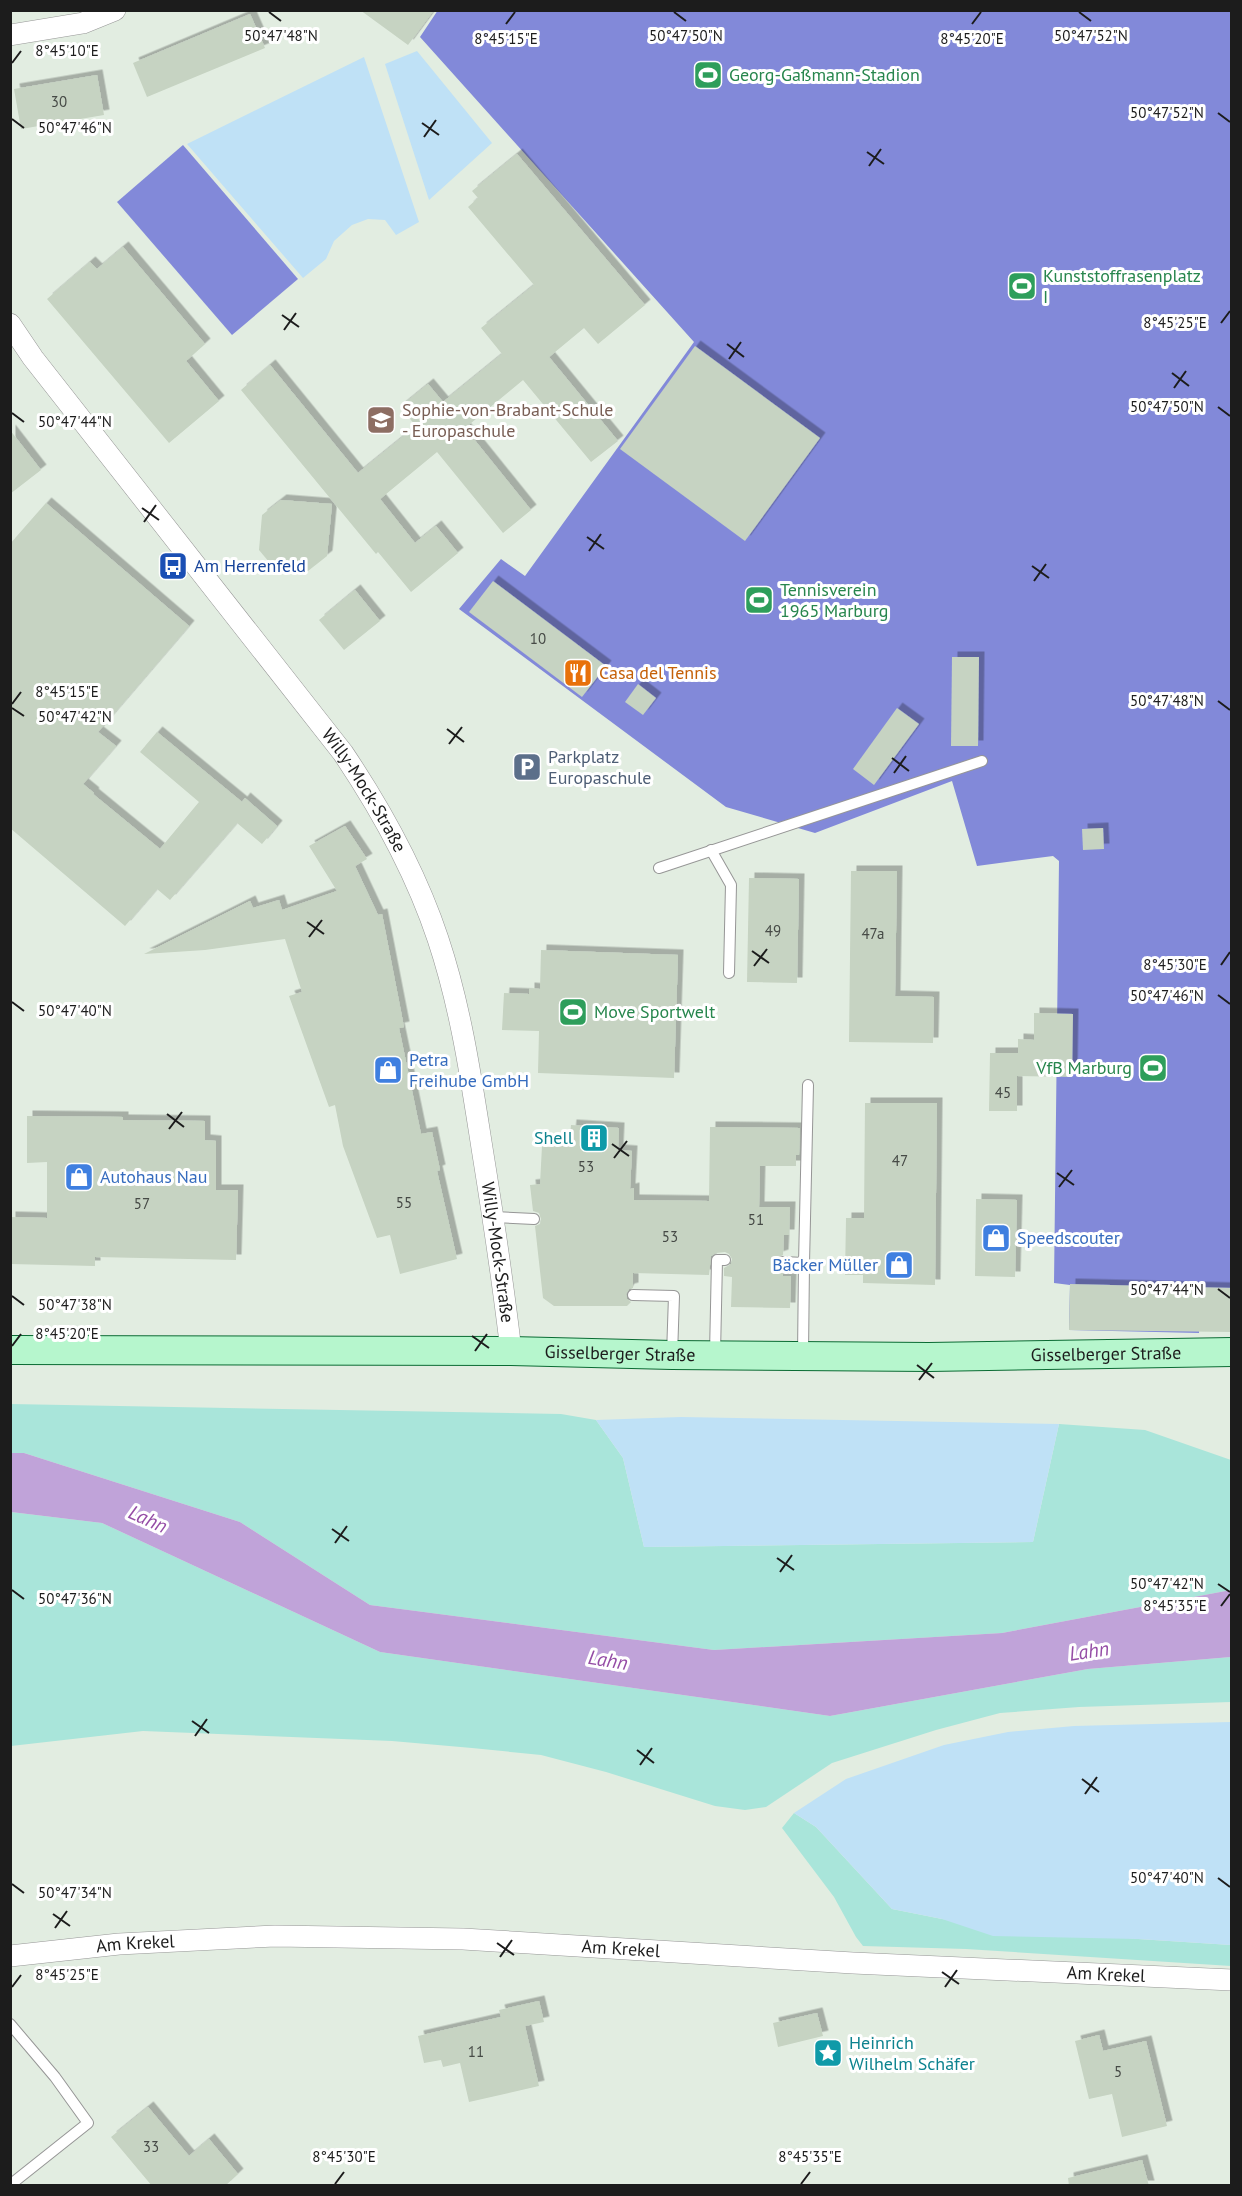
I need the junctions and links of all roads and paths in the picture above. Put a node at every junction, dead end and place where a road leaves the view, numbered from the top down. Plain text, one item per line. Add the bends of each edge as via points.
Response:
1 (115, 10) edge
2 (10, 35) edge
3 (10, 324) edge
4 (982, 761) dead end
5 (711, 850) junction
6 (658, 868) dead end
7 (729, 973) dead end
8 (808, 1086) dead end
9 (494, 1217) junction
10 (534, 1219) dead end
11 (725, 1260) dead end
12 (783, 1263) dead end
13 (804, 1263) junction
14 (633, 1294) dead end
15 (10, 1350) edge
16 (511, 1351) junction
17 (1232, 1352) edge
18 (672, 1355) junction
19 (715, 1355) junction
20 (803, 1355) junction
21 (10, 1956) edge
22 (1232, 1980) edge
23 (10, 2024) edge
24 (10, 2185) edge

1 - 2 street via 83,23
3 - 9 street, Willy-Mock-Straße via 344,753 373,797 438,937 456,999
4 - 5 lane
5 - 6 lane
5 - 7 lane via 730,885
8 - 13 lane
9 - 10 lane
9 - 16 street, Willy-Mock-Straße
11 - 19 lane via 717,1260
12 - 13 lane
13 - 20 lane
14 - 18 lane via 674,1296
15 - 16 main road, Gisselberger Straße
16 - 18 main road, Gisselberger Straße
17 - 20 main road, Gisselberger Straße
18 - 19 main road, Gisselberger Straße
19 - 20 main road, Gisselberger Straße
21 - 22 street, Am Krekel via 119,1944 276,1936 463,1939 853,1963
23 - 24 lane via 88,2123

